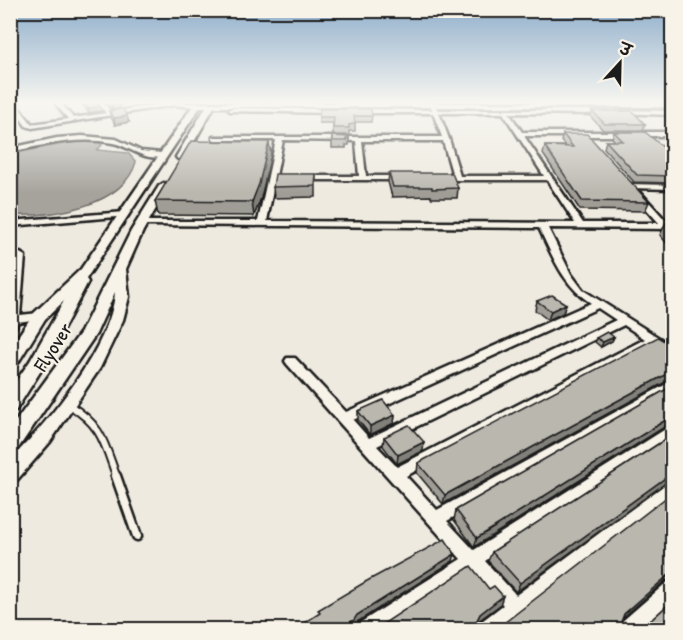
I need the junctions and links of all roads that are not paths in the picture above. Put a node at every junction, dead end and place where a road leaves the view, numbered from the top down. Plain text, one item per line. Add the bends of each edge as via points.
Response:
1 (53, 133) edge
2 (176, 133) edge
3 (196, 133) edge
4 (444, 133) edge
5 (521, 134) joint
6 (585, 134) junction
7 (646, 134) junction
8 (672, 134) edge
9 (215, 138) dead end
10 (280, 138) junction
11 (359, 138) junction
12 (446, 139) junction
13 (57, 140) junction
14 (655, 142) edge
15 (593, 143) edge
16 (10, 150) edge
17 (162, 155) junction
18 (272, 178) junction
19 (363, 178) junction
20 (410, 178) edge
21 (434, 178) edge
22 (457, 178) junction
23 (550, 178) junction
24 (622, 178) edge
25 (630, 186) junction
26 (672, 187) edge
27 (125, 214) junction
28 (10, 224) edge
29 (262, 224) junction
30 (542, 225) junction
31 (581, 226) junction
32 (669, 226) edge
33 (140, 227) junction
34 (114, 233) junction
35 (20, 256) dead end
36 (120, 267) junction
37 (86, 272) junction
38 (598, 303) junction
39 (39, 316) junction
40 (624, 320) junction
41 (12, 323) edge
42 (654, 339) junction
43 (672, 351) edge
44 (291, 361) dead end
45 (10, 362) edge
46 (672, 385) edge
47 (10, 405) edge
48 (69, 405) junction
49 (343, 419) junction
50 (672, 432) edge
51 (10, 444) edge
52 (367, 445) junction
53 (10, 474) edge
54 (395, 475) junction
55 (672, 487) edge
56 (436, 519) junction
57 (137, 536) dead end
58 (473, 560) junction
59 (672, 589) edge
60 (516, 607) junction
61 (364, 630) edge
62 (484, 630) edge
63 (625, 630) edge

1 - 13 street
2 - 17 main road
3 - 33 main road, Flyover
4 - 12 street
5 - 6 street
5 - 23 street
6 - 7 street
6 - 15 street
7 - 8 street
7 - 14 street
9 - 10 street
10 - 11 street
10 - 18 street
11 - 12 street
11 - 19 street
12 - 22 street
13 - 16 street
13 - 17 street via 116,141 140,153
17 - 27 main road
18 - 19 street
18 - 29 street
19 - 20 street
21 - 22 street
22 - 23 street
23 - 31 street
24 - 25 street
25 - 26 street
25 - 32 street
27 - 28 street
27 - 34 main road
29 - 30 street
29 - 33 street
30 - 31 street
30 - 38 street via 573,285
31 - 32 street
33 - 34 main road
33 - 36 main road, Flyover
34 - 37 main road
35 - 41 street
36 - 48 main road via 122,296 113,322
36 - 51 main road, Flyover via 88,334
37 - 39 main road
37 - 47 main road, Flyover via 37,364
38 - 40 street
38 - 49 street
39 - 41 street
39 - 45 main road
40 - 42 street
40 - 52 street
42 - 43 street
42 - 54 street
44 - 49 street
46 - 56 street
48 - 53 main road via 39,446
48 - 57 lane via 85,415 101,434
49 - 52 street
50 - 58 street
52 - 54 street
54 - 56 street
55 - 60 street
56 - 58 street
58 - 60 street
58 - 61 street
59 - 63 street
60 - 62 street

